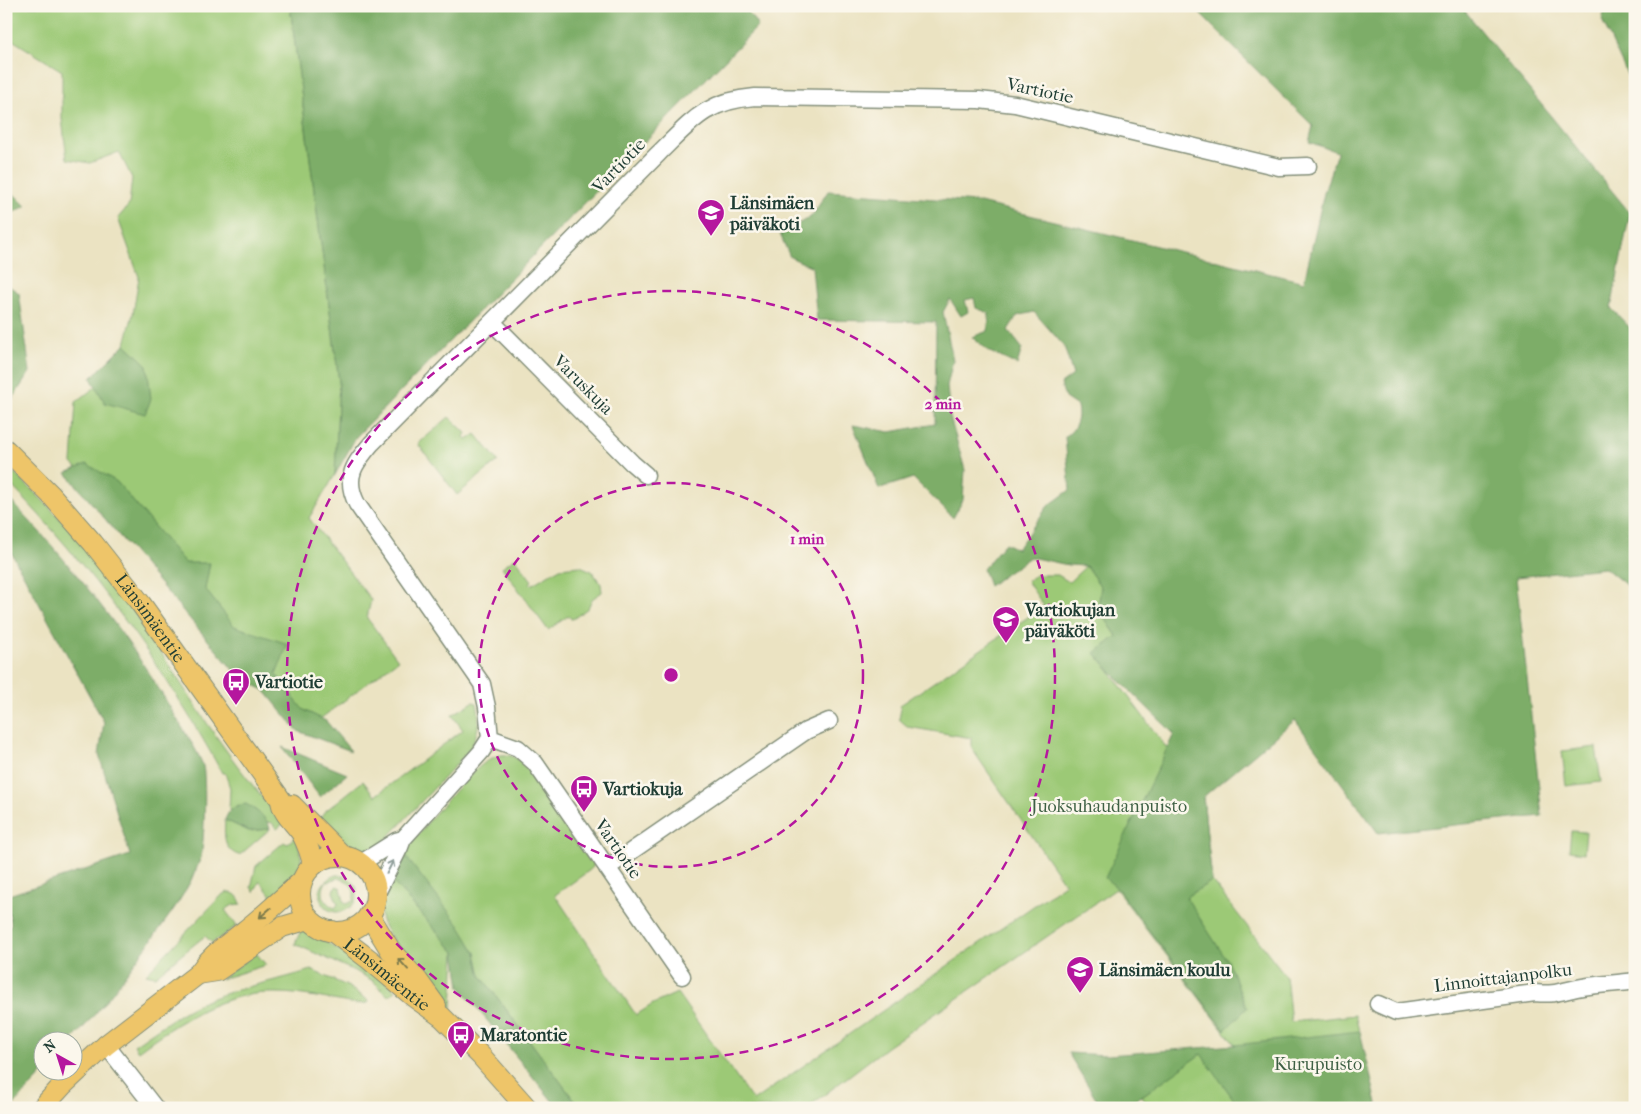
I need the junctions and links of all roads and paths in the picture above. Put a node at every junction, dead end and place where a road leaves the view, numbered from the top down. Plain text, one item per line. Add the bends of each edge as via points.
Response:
1 (1308, 166) dead end
2 (492, 322) junction
3 (6, 450) edge
4 (646, 475) dead end
5 (829, 721) dead end
6 (490, 738) junction
7 (281, 800) junction
8 (403, 839) junction
9 (352, 860) junction
10 (607, 868) junction
11 (307, 873) junction
12 (376, 895) junction
13 (369, 915) junction
14 (309, 919) junction
15 (332, 931) junction
16 (198, 974) junction
17 (682, 976) dead end
18 (1635, 981) edge
19 (1378, 1004) dead end
20 (442, 1017) junction
21 (106, 1045) junction
22 (42, 1108) edge
23 (155, 1108) edge
24 (527, 1108) edge

1 - 2 street, Vartiotie via 1279,167 1015,104 979,100 779,96 729,100 702,113 683,130
2 - 4 street, Varuskuja
2 - 6 street, Vartiotie via 372,443 356,462 351,478 357,504 482,684
3 - 7 main road, Länsimäentie via 51,495 141,604
5 - 10 street via 806,731
6 - 8 street
6 - 10 street, Vartiotie via 518,748 535,762
7 - 9 main road, Länsimäentie via 290,804
7 - 11 main road, Länsimäentie via 311,854
8 - 9 street
12 -> 8 street
9 - 11 main road via 327,857
9 - 12 main road via 372,877
10 - 17 street, Vartiotie
11 - 14 main road via 300,897
11 -> 16 main road via 243,932 208,959
12 - 13 main road
13 - 15 main road via 353,929
20 -> 13 main road, Länsimäentie via 418,981 391,951
14 - 15 main road
14 - 16 main road via 282,927 217,971
15 - 20 main road, Länsimäentie
16 - 21 main road
18 - 19 street, Linnoittajanpolku via 1576,988 1562,993 1535,992 1396,1012
20 - 24 main road, Länsimäentie via 482,1056
21 - 22 main road
21 - 23 street

